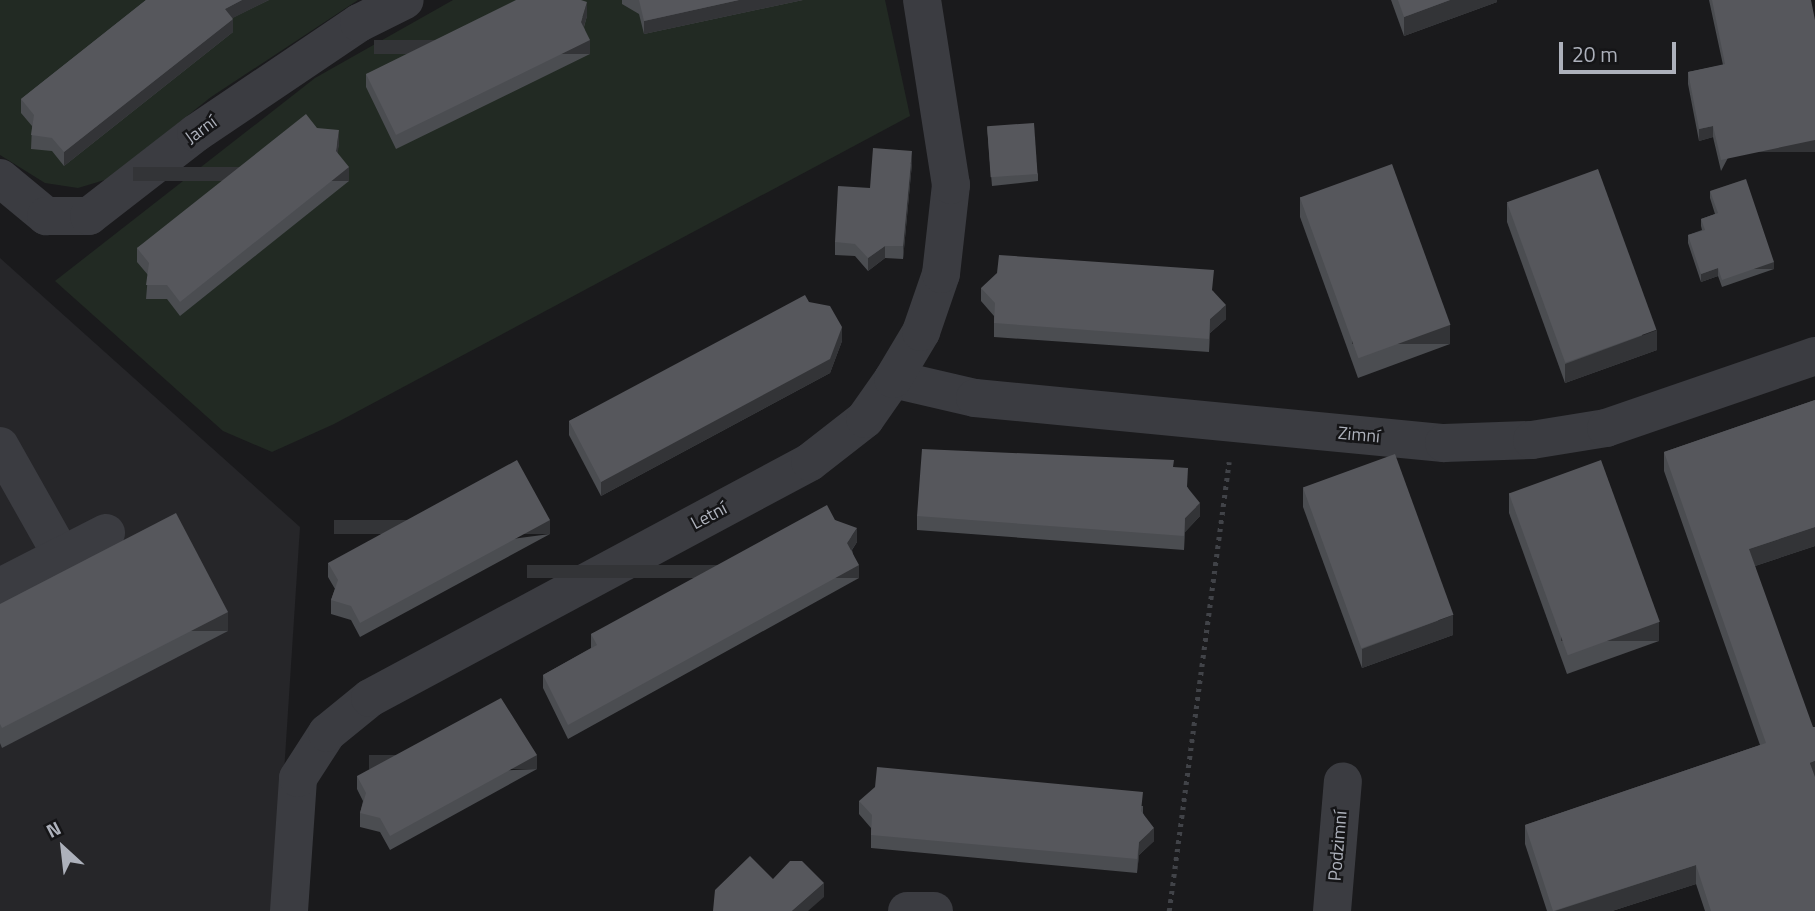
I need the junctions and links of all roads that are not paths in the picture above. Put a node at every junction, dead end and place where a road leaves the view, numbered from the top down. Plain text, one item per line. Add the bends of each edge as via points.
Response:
1 (405, 0) edge
2 (922, 0) edge
3 (0, 178) edge
4 (1815, 356) edge
5 (894, 379) junction
6 (0, 446) edge
7 (106, 533) dead end
8 (62, 555) junction
9 (0, 587) edge
10 (1343, 781) dead end
11 (289, 911) edge
12 (907, 911) edge
13 (934, 911) edge
14 (1332, 911) edge

1 - 3 street, Jarní via 359,23 196,133 89,216 46,216
2 - 5 street, Letní via 950,186 941,274 921,332
4 - 5 street, Zimní via 1606,428 1532,440 1444,443 975,398
5 - 11 street, Letní via 865,419 810,462 370,698 327,733 298,778
6 - 8 street
7 - 8 street
8 - 9 street
10 - 14 street, Podzimní
12 - 13 street

